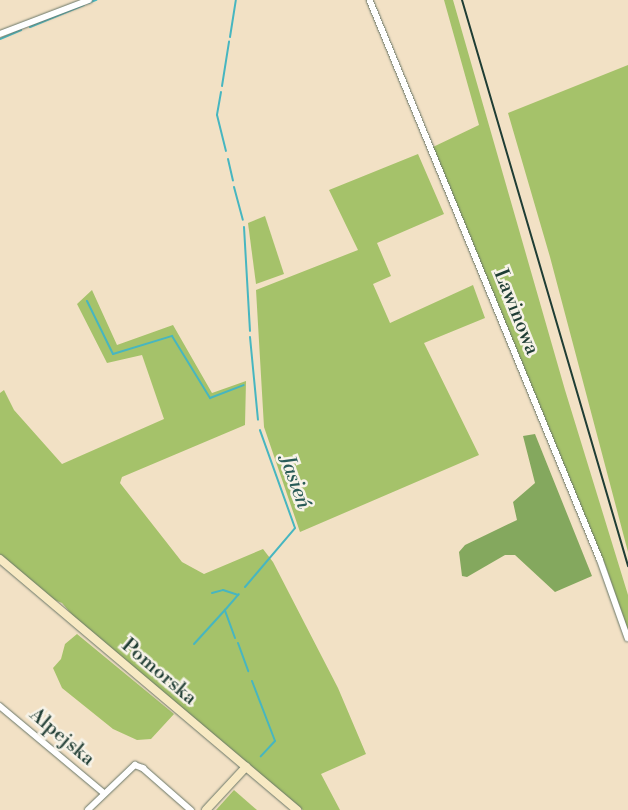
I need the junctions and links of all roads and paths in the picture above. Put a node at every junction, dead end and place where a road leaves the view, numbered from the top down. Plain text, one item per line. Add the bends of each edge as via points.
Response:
1 (89, 0) edge
2 (370, 0) edge
3 (0, 34) edge
4 (0, 559) edge
5 (628, 638) edge
6 (0, 706) edge
7 (246, 767) junction
8 (104, 793) junction
9 (88, 810) edge
10 (191, 810) edge
11 (206, 810) edge
12 (297, 810) edge

1 - 3 street
2 - 5 street, Lawinowa via 600,560
4 - 7 street, Pomorska
6 - 8 street, Alpejska
7 - 11 street
7 - 12 street, Pomorska
8 - 9 street
8 - 10 street via 132,766 140,765

